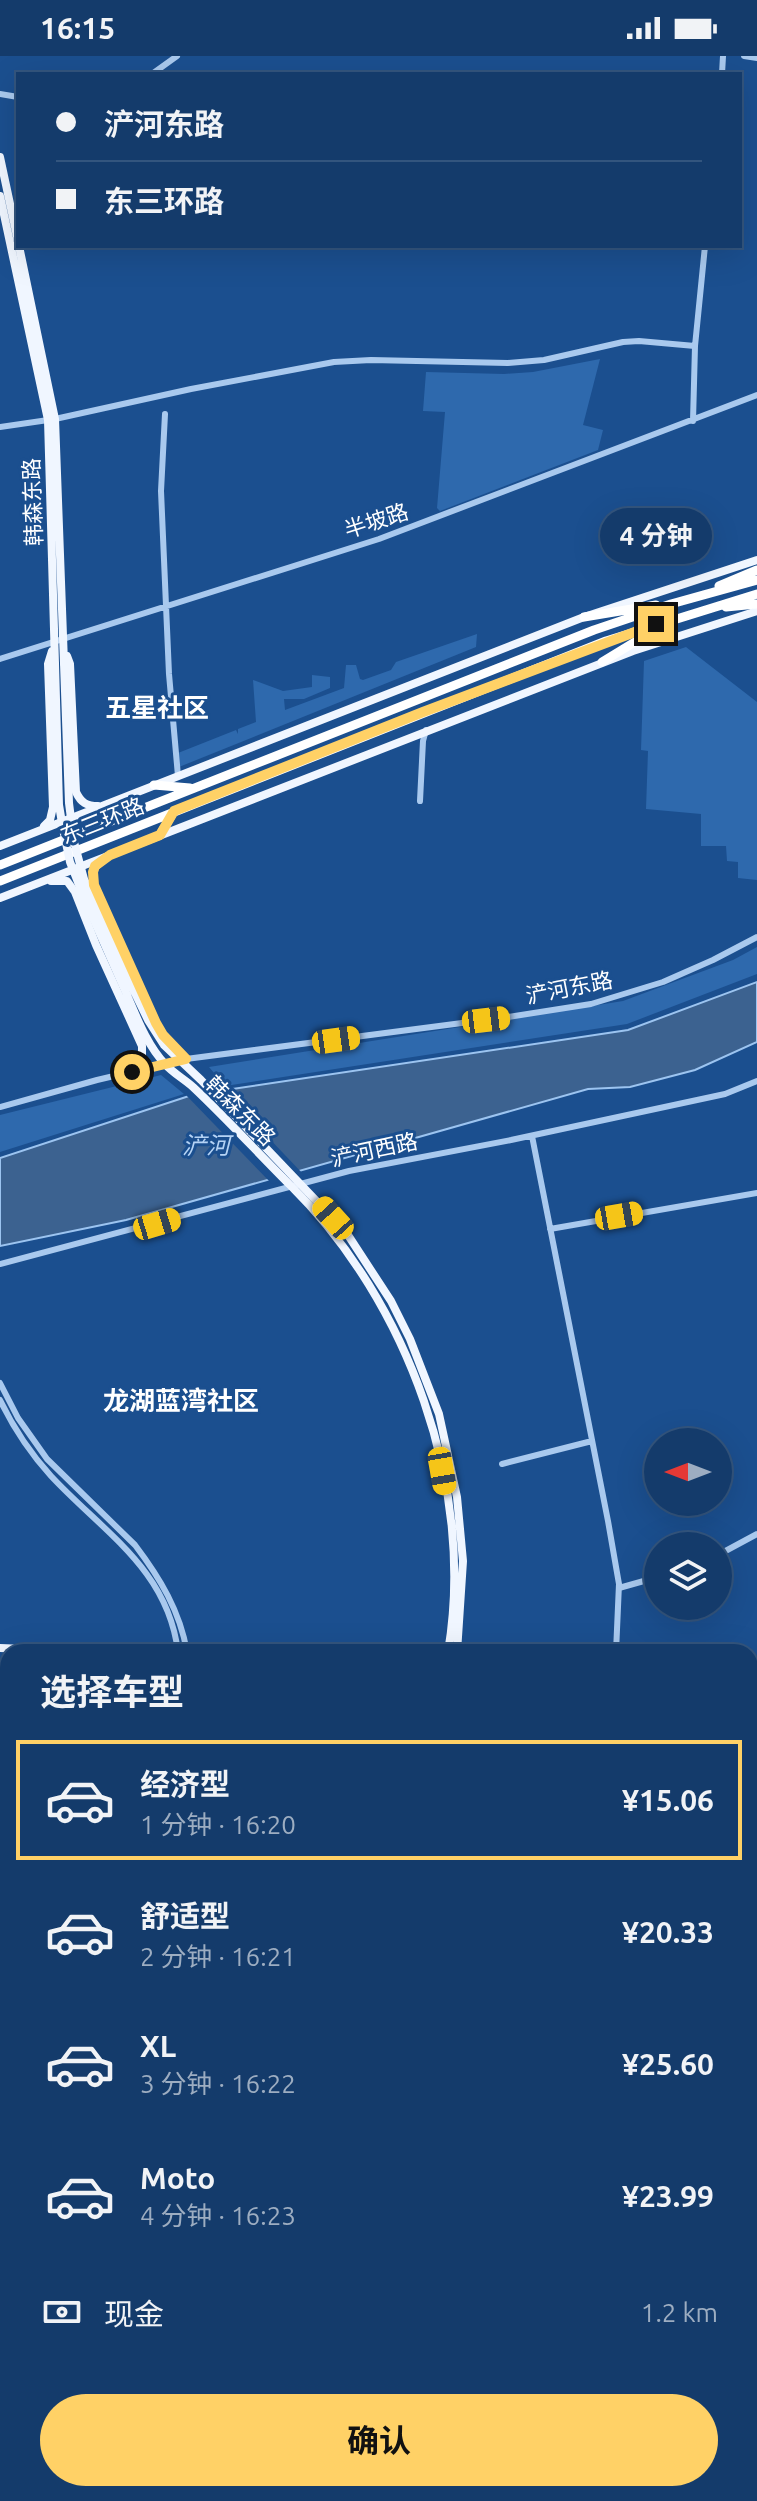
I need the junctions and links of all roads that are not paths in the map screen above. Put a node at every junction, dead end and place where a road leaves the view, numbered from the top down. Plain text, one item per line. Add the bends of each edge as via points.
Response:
1 (177, 56) edge
2 (744, 56) edge
3 (757, 58) edge
4 (155, 72) edge
5 (0, 157) edge
6 (0, 196) edge
7 (16, 234) edge
8 (19, 248) edge
9 (705, 248) edge
10 (695, 346) junction
11 (757, 395) edge
12 (165, 414) dead end
13 (51, 419) junction
14 (693, 421) junction
15 (0, 427) edge
16 (757, 560) edge
17 (757, 570) edge
18 (757, 580) edge
19 (757, 594) edge
20 (692, 598) junction
21 (671, 604) junction
22 (757, 604) edge
23 (166, 607) junction
24 (757, 611) edge
25 (694, 612) junction
26 (584, 617) junction
27 (670, 620) junction
28 (58, 641) junction
29 (0, 659) edge
30 (602, 662) junction
31 (426, 730) junction
32 (178, 776) junction
33 (154, 785) junction
34 (193, 788) junction
35 (420, 801) dead end
36 (99, 806) junction
37 (174, 811) junction
38 (42, 830) junction
39 (160, 835) junction
40 (0, 846) edge
41 (110, 855) junction
42 (0, 865) edge
43 (0, 881) edge
44 (38, 883) junction
45 (0, 898) edge
46 (757, 937) edge
47 (131, 993) junction
48 (128, 1013) junction
49 (138, 1020) junction
50 (138, 1036) junction
51 (183, 1060) junction
52 (165, 1064) junction
53 (132, 1072) junction
54 (757, 1081) edge
55 (0, 1107) edge
56 (532, 1136) junction
57 (295, 1182) junction
58 (757, 1193) edge
59 (550, 1229) junction
60 (0, 1264) edge
61 (0, 1383) edge
62 (0, 1400) edge
63 (592, 1441) junction
64 (502, 1464) dead end
65 (757, 1534) edge
66 (732, 1547) edge
67 (644, 1581) edge
68 (619, 1588) junction
69 (176, 1644) edge
70 (185, 1644) edge
71 (449, 1644) edge
72 (458, 1644) edge
73 (616, 1644) edge

1 - 4 street
2 - 3 street
5 - 7 main road, 韩森东路
6 - 13 main road, 韩森东路
8 - 13 main road, 韩森东路
9 - 10 street
10 - 13 street via 623,342 508,363 334,362
10 - 14 street
11 - 14 street, 半坡路
12 - 23 street via 161,491
13 - 15 street
13 - 28 main road, 韩森东路
14 - 23 street, 半坡路 via 379,539
16 - 26 main road
17 - 20 highway
18 - 20 highway, 东三环路
19 - 25 highway, 东三环路
20 - 21 highway, 东三环路
21 - 26 highway
21 - 34 highway, 东三环路
22 - 25 highway
23 - 28 street, 半坡路
23 - 32 street
24 - 30 main road
25 - 27 highway, 东三环路
26 - 32 main road
27 - 30 highway
27 - 37 highway, 东三环路
28 - 29 street, 半坡路
28 - 36 main road via 70,664 76,792 85,804
28 - 38 main road via 48,664 53,807
28 - 47 main road, 韩森东路, bridge via 63,829 85,900
30 - 31 main road
31 - 35 street
31 - 39 main road
32 - 33 main road
33 - 34 highway
33 - 36 main road
34 - 42 highway, 东三环路
36 - 38 main road
37 - 39 highway
37 - 43 highway, 东三环路
38 - 40 main road
39 - 41 main road
41 - 44 main road
41 - 51 main road via 95,866 94,885 156,1023
44 - 45 main road
44 - 48 main road via 70,884
46 - 51 street, 浐河东路 via 663,982 591,1004
47 - 49 main road, 韩森东路
47 - 51 main road, 韩森东路 via 164,1045
48 - 49 street
48 - 50 main road
49 - 50 street
49 - 52 main road, 韩森东路
50 - 53 main road via 144,1054
51 - 52 street, 浐河东路
51 - 57 main road, 韩森东路
52 - 53 street, 浐河东路
52 - 57 main road, 韩森东路 via 283,1178
53 - 55 street, 浐河东路
54 - 56 street, 浐河西路 via 725,1094
56 - 57 street, 浐河西路
56 - 59 street
57 - 60 street, 浐河西路
57 - 71 main road, 韩森东路 via 359,1269 417,1381 440,1455 451,1523
57 - 72 main road, 韩森东路 via 346,1232 370,1266 426,1375 449,1452 461,1530
58 - 59 street
59 - 63 street
61 - 70 street via 47,1459 146,1560 175,1610
62 - 69 street via 51,1476 142,1566 167,1611
63 - 64 street
63 - 68 street
65 - 66 street
67 - 68 street
68 - 73 street

